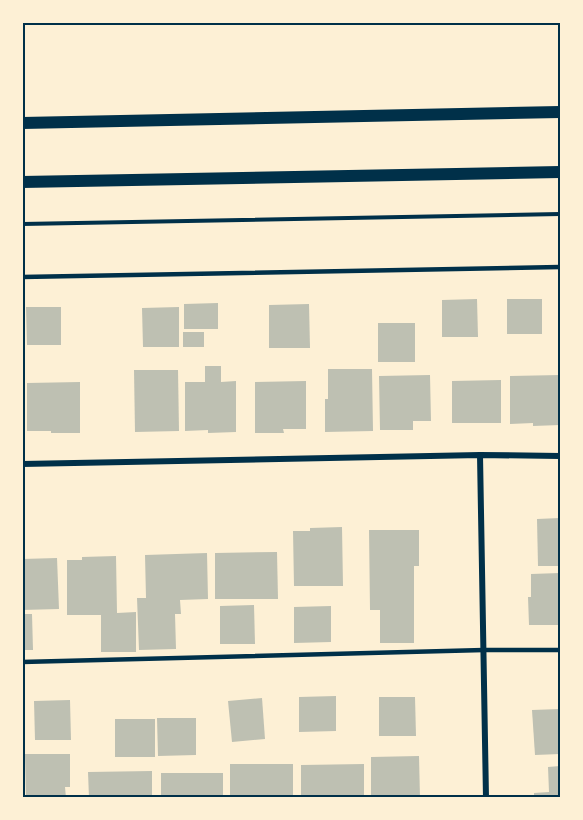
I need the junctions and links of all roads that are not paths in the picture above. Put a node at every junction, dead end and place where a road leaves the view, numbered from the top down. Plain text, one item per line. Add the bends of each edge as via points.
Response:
1 (561, 112) edge
2 (22, 123) edge
3 (561, 172) edge
4 (22, 182) edge
5 (561, 267) edge
6 (22, 277) edge
7 (480, 455) junction
8 (561, 456) edge
9 (22, 464) edge
10 (484, 650) junction
11 (561, 650) edge
12 (22, 662) edge
13 (486, 798) edge

1 - 2 main road
3 - 4 main road
5 - 6 lane
7 - 8 street
7 - 9 street
7 - 10 street
10 - 11 lane
10 - 12 lane
10 - 13 street

